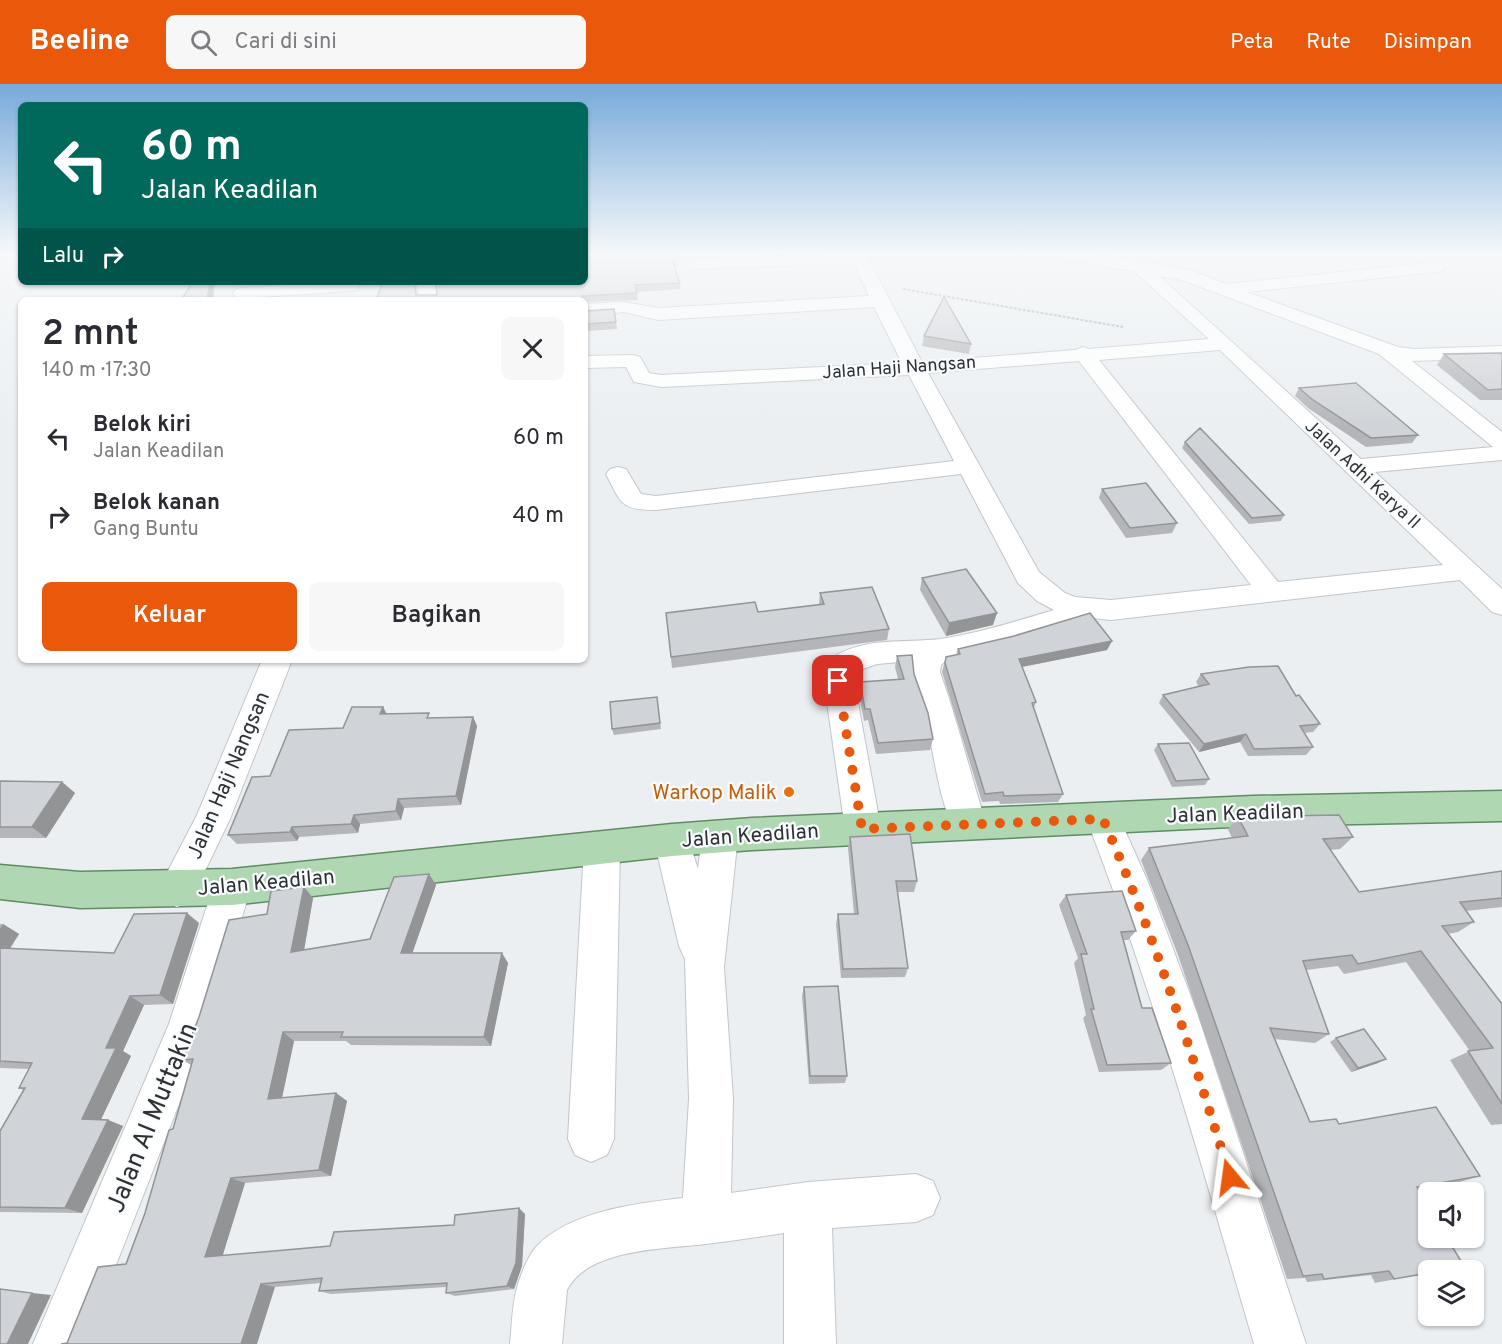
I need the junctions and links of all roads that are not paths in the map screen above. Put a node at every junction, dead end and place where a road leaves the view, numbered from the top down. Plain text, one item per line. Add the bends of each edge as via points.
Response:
1 (647, 312) edge
2 (694, 312) edge
3 (886, 312) edge
4 (1190, 312) edge
5 (1284, 312) edge
6 (1225, 344) junction
7 (1387, 351) junction
8 (1502, 352) edge
9 (1083, 353) junction
10 (588, 362) edge
11 (917, 368) junction
12 (1502, 442) edge
13 (1502, 453) edge
14 (968, 466) junction
15 (1354, 467) junction
16 (618, 474) dead end
17 (1466, 571) junction
18 (1272, 593) junction
19 (1502, 605) edge
20 (1092, 608) junction
21 (941, 649) junction
22 (276, 663) edge
23 (1502, 806) edge
24 (1103, 819) junction
25 (968, 823) junction
26 (862, 829) junction
27 (720, 836) junction
28 (672, 840) junction
29 (602, 848) junction
30 (0, 882) edge
31 (232, 887) junction
32 (177, 890) junction
33 (704, 967) junction
34 (591, 1139) dead end
35 (916, 1198) dead end
36 (808, 1206) junction
37 (706, 1220) junction
38 (59, 1344) edge
39 (536, 1344) edge
40 (810, 1344) edge
41 (1280, 1344) edge

1 - 2 street
3 - 11 street
4 - 6 street, Jalan Adhi Karya II
5 - 7 street
6 - 9 street, Jalan Haji Nangsan
6 - 15 street, Jalan Adhi Karya II
7 - 8 street via 1414,355
7 - 12 street
9 - 11 street, Jalan Haji Nangsan
9 - 18 street
10 - 11 street, Jalan Haji Nangsan via 633,361 641,378 651,381
11 - 14 street
13 - 15 street
14 - 16 street via 656,503 631,499
14 - 20 street via 1038,589 1061,603
15 - 17 street, Jalan Adhi Karya II
17 - 18 street
17 - 19 street, Jalan Adhi Karya II
18 - 20 street via 1111,610
20 - 21 street
21 - 25 street via 927,660 925,672
21 - 26 street via 865,656 844,666 838,681
22 - 32 street, Jalan Haji Nangsan via 213,819
23 - 24 main road, Jalan Keadilan via 1253,811
24 - 25 main road, Jalan Keadilan
24 - 41 street via 1133,888 1203,1090
25 - 26 main road, Jalan Keadilan
26 - 27 main road, Jalan Keadilan
27 - 28 main road, Jalan Keadilan
27 - 33 street
28 - 29 main road, Jalan Keadilan
28 - 33 street
29 - 31 main road, Jalan Keadilan
29 - 34 street
30 - 32 main road, Jalan Keadilan via 80,890
31 - 32 main road, Jalan Keadilan
31 - 38 street, Jalan Al Muttakin via 189,1025
33 - 37 street via 711,1099
35 - 36 street
36 - 37 street
36 - 40 street
37 - 39 street via 601,1236 567,1253 550,1270 543,1284

